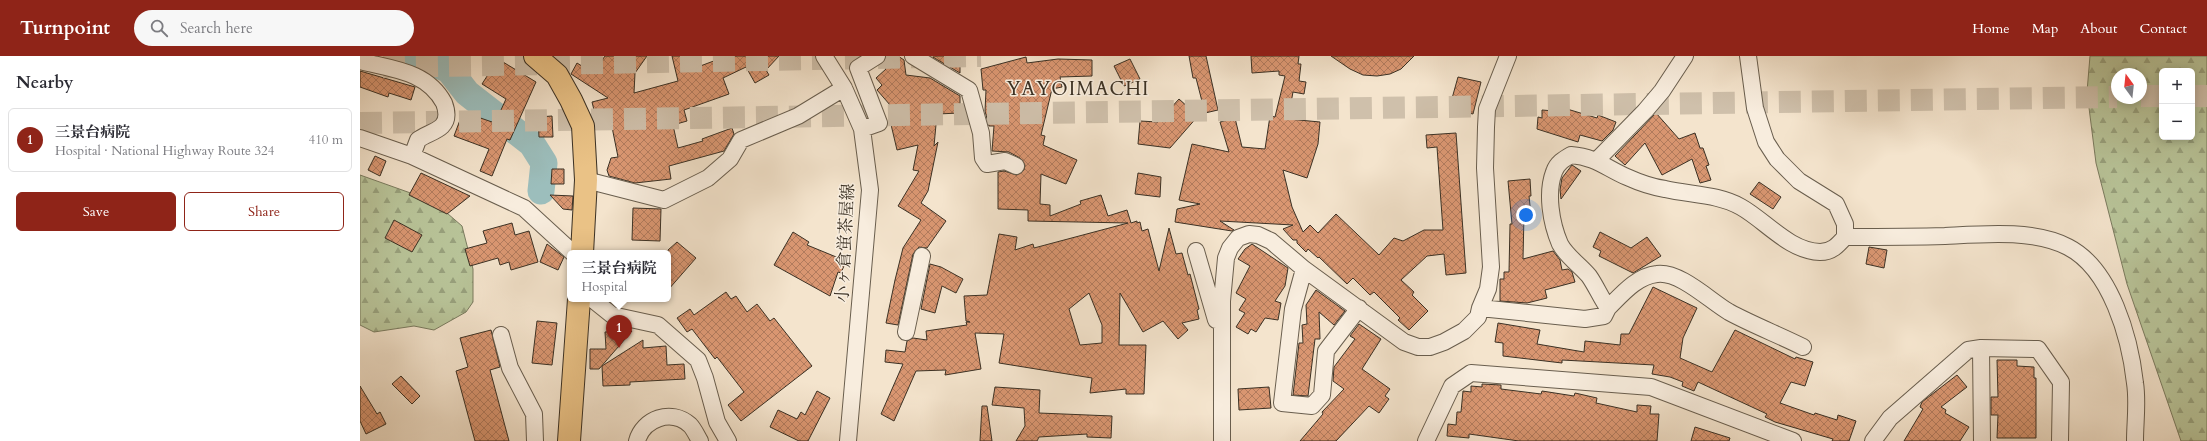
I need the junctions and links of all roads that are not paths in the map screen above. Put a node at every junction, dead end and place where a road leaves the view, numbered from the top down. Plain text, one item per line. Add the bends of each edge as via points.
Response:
1 (535, 56) edge
2 (824, 56) edge
3 (877, 56) edge
4 (913, 56) edge
5 (1508, 56) edge
6 (1685, 56) edge
7 (1748, 56) edge
8 (360, 61) edge
9 (844, 88) junction
10 (862, 129) junction
11 (360, 138) edge
12 (412, 156) junction
13 (1597, 160) junction
14 (1016, 166) dead end
15 (586, 180) junction
16 (1845, 237) junction
17 (570, 250) edge
18 (582, 250) edge
19 (1196, 251) dead end
20 (922, 256) dead end
21 (1304, 269) junction
22 (579, 302) edge
23 (596, 302) edge
24 (1359, 308) junction
25 (1480, 308) junction
26 (1608, 308) junction
27 (906, 332) dead end
28 (501, 335) dead end
29 (1221, 336) junction
30 (1803, 347) dead end
31 (1981, 348) junction
32 (1764, 436) edge
33 (535, 441) edge
34 (569, 441) edge
35 (637, 441) edge
36 (700, 441) edge
37 (728, 441) edge
38 (848, 441) edge
39 (1222, 441) edge
40 (1426, 441) edge
41 (1793, 441) edge
42 (1873, 441) edge
43 (1982, 441) edge
44 (2060, 441) edge
45 (2135, 441) edge

1 - 15 highway via 557,75 583,126
2 - 9 street, 小ヶ倉蛍茶屋線
3 - 10 street via 858,68 879,123
4 - 14 street via 969,90 981,133 983,158 987,164 1005,161
5 - 25 street via 1487,109 1485,168 1491,267 1488,289
6 - 13 street via 1658,96
7 - 16 street via 1755,108 1766,142 1777,160 1799,181 1836,204 1845,224
8 - 12 street via 424,79 442,100 447,116 441,126 418,140
9 - 10 street, 小ヶ倉蛍茶屋線
9 - 15 street via 798,116 741,140 730,159 708,178 664,200
10 - 38 street, 小ヶ倉蛍茶屋線 via 870,190
11 - 12 street
12 - 17 street via 524,208
13 - 16 street via 1627,177 1664,189 1707,195 1742,207 1769,229 1806,248 1819,252 1829,250 1837,247
13 - 26 street via 1571,154 1561,162 1554,171 1551,206 1554,226 1561,245 1589,277
15 - 18 highway
16 - 45 street via 1994,233 2023,235 2067,246 2084,257 2098,271 2129,344 2136,385
19 - 29 street
20 - 27 street
21 - 24 street
21 - 24 street via 1293,309 1282,403 1312,406 1322,395 1326,351
21 - 29 street via 1264,238 1249,234 1238,238 1226,258
22 - 34 highway
23 - 37 street via 612,315 658,325 698,360 706,378 717,422
24 - 25 street via 1404,342 1418,348 1444,342 1464,331 1478,317
25 - 26 street via 1585,319 1604,316
26 - 30 street via 1642,278 1666,274 1681,280 1729,312
28 - 33 street via 510,368 534,414
29 - 39 street
31 - 42 street via 1968,350 1890,418
31 - 43 street
31 - 44 street via 2038,349 2061,382
32 - 40 street via 1651,387 1472,373 1452,386
32 - 41 street
35 - 36 street via 646,424 659,418 672,417 690,425

